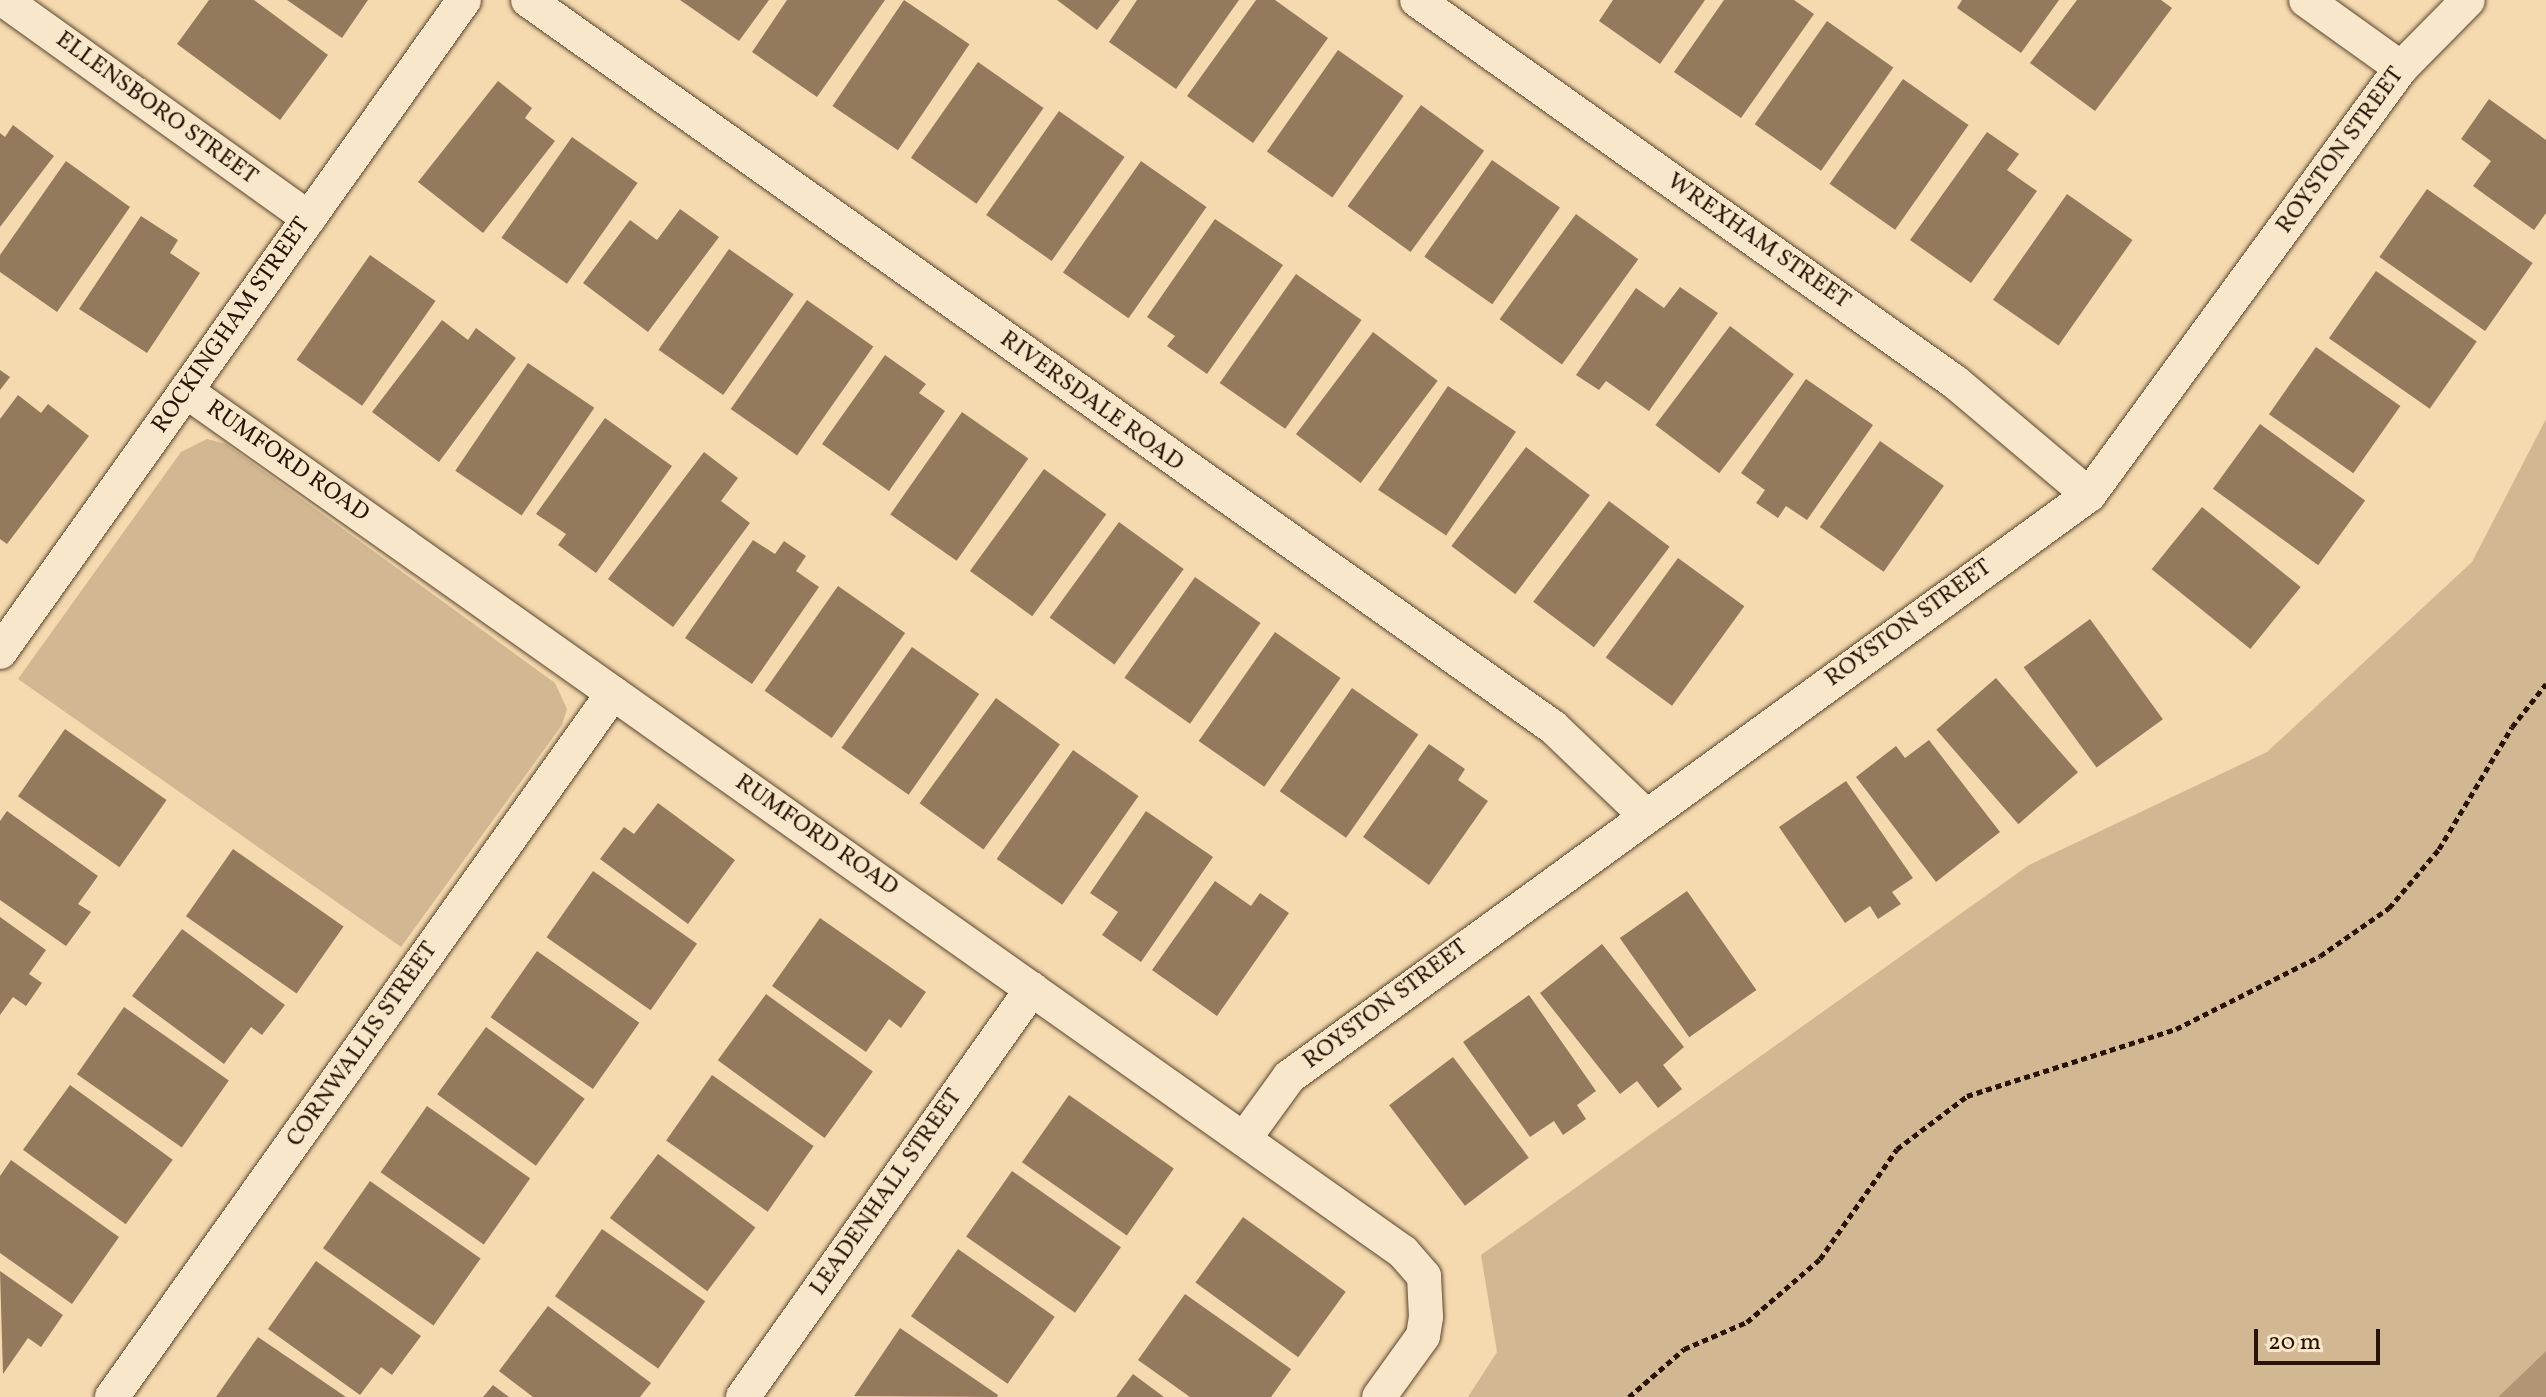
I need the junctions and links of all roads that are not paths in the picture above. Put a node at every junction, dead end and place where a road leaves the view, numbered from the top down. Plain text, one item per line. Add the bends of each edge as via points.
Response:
1 (4, 0) edge
2 (464, 0) edge
3 (528, 0) edge
4 (1417, 0) edge
5 (2306, 0) edge
6 (2468, 0) edge
7 (2401, 68) junction
8 (309, 218) junction
9 (186, 391) junction
10 (2089, 495) junction
11 (3, 643) edge
12 (613, 693) junction
13 (1644, 814) junction
14 (1032, 989) junction
15 (1244, 1139) junction
16 (112, 1397) edge
17 (743, 1397) edge
18 (1379, 1397) edge

1 - 8 street, ELLENSBORO STREET
2 - 8 street, ROCKINGHAM STREET
3 - 13 street, RIVERSDALE ROAD via 1553,727
4 - 10 street, WREXHAM STREET via 1955,382
5 - 7 street
6 - 7 street, ROYSTON STREET
7 - 10 street, ROYSTON STREET
8 - 9 street, ROCKINGHAM STREET
9 - 11 street, ROCKINGHAM STREET
9 - 12 street, RUMFORD ROAD
10 - 13 street, ROYSTON STREET
12 - 14 street, RUMFORD ROAD
12 - 16 street, CORNWALLIS STREET
13 - 15 street, ROYSTON STREET via 1289,1077
14 - 15 street, RUMFORD ROAD
14 - 17 street, LEADENHALL STREET
15 - 18 street, RUMFORD ROAD via 1403,1252 1424,1276 1423,1336

